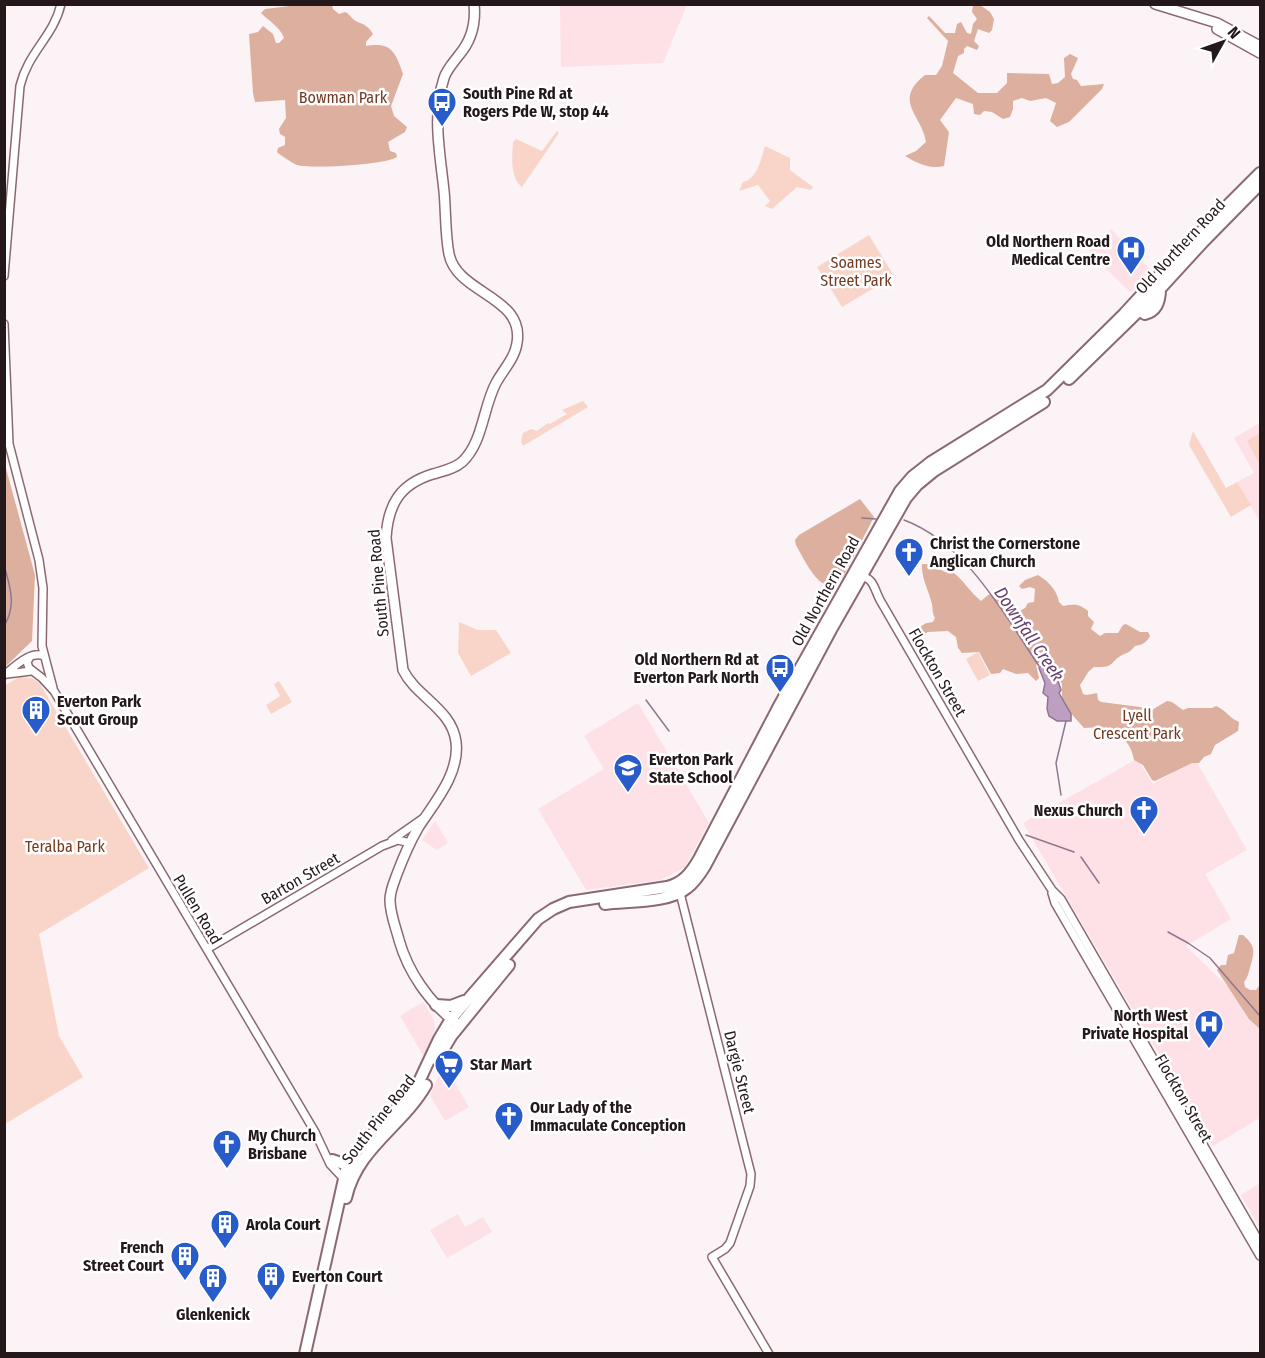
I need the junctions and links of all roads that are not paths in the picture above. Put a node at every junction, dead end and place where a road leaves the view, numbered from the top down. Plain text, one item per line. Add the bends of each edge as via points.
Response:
1 (61, 4) edge
2 (474, 4) edge
3 (1155, 4) edge
4 (1202, 19) junction
5 (1260, 46) edge
6 (1260, 53) edge
7 (1260, 165) edge
8 (1260, 173) edge
9 (1260, 184) edge
10 (1260, 194) edge
11 (1165, 270) junction
12 (1177, 270) junction
13 (4, 276) edge
14 (4, 324) edge
15 (855, 580) junction
16 (42, 633) junction
17 (31, 656) junction
18 (44, 656) junction
19 (46, 665) junction
20 (34, 672) junction
21 (5, 675) edge
22 (54, 691) junction
23 (426, 816) junction
24 (390, 842) junction
25 (410, 843) junction
26 (678, 888) junction
27 (1052, 890) junction
28 (207, 949) junction
29 (471, 997) junction
30 (436, 1005) junction
31 (455, 1022) junction
32 (320, 1142) junction
33 (332, 1160) junction
34 (350, 1162) junction
35 (347, 1178) junction
36 (1260, 1243) edge
37 (1260, 1256) edge
38 (305, 1353) edge
39 (311, 1353) edge
40 (768, 1353) edge

1 - 13 street via 50,30 27,63 20,86
2 - 23 main road, South Pine Road via 470,38 445,75 437,131 449,255 460,276 506,308 516,323 517,344 491,394 470,454 451,469 415,481 404,489 388,516 386,538 403,670 413,687 446,716 456,740 454,763 439,799
3 - 4 main road
4 - 5 main road via 1224,25
4 - 6 main road
7 - 11 highway via 1181,244 1168,259
8 - 11 highway, Old Northern Road
9 - 12 highway, Old Northern Road
10 - 12 highway via 1190,263
11 - 15 highway, Old Northern Road via 1047,390 912,477 890,505
12 - 15 highway, Old Northern Road via 1048,398 922,480 900,506
14 - 16 street via 9,444 42,575
15 - 26 highway, Old Northern Road via 764,744 705,866 691,885
15 - 27 street, Flockton Street via 871,580 1015,833
16 - 17 street
16 - 18 street
17 - 18 street
17 - 20 street via 28,665
17 - 21 street
18 - 19 street
19 - 20 street via 44,670
19 - 22 street, Pullen Road
20 - 21 street
20 - 22 street, Pullen Road
22 - 28 street, Pullen Road
23 - 24 street, Barton Street
23 - 25 main road, South Pine Road
24 - 25 street
24 - 28 street, Barton Street
25 - 30 main road, South Pine Road via 391,889 391,912 409,966
26 - 29 highway via 573,901 553,909 535,923
26 - 31 highway via 661,898 578,907 553,916
26 - 40 street, Dargie Street via 751,1174 730,1243 712,1257
27 - 36 street, Flockton Street
27 - 37 street, Flockton Street via 1055,903
28 - 32 street, Pullen Road
29 - 30 highway via 451,1006
29 - 31 highway
30 - 31 main road, South Pine Road
31 - 34 highway, South Pine Road via 439,1039 416,1088
31 - 35 highway, South Pine Road via 416,1101
32 - 33 street, Pullen Road
32 - 35 street, Pullen Road via 330,1164
33 - 34 highway
33 - 35 street, Pullen Road
34 - 35 highway, South Pine Road
35 - 38 highway, South Pine Road
35 - 39 highway, South Pine Road

